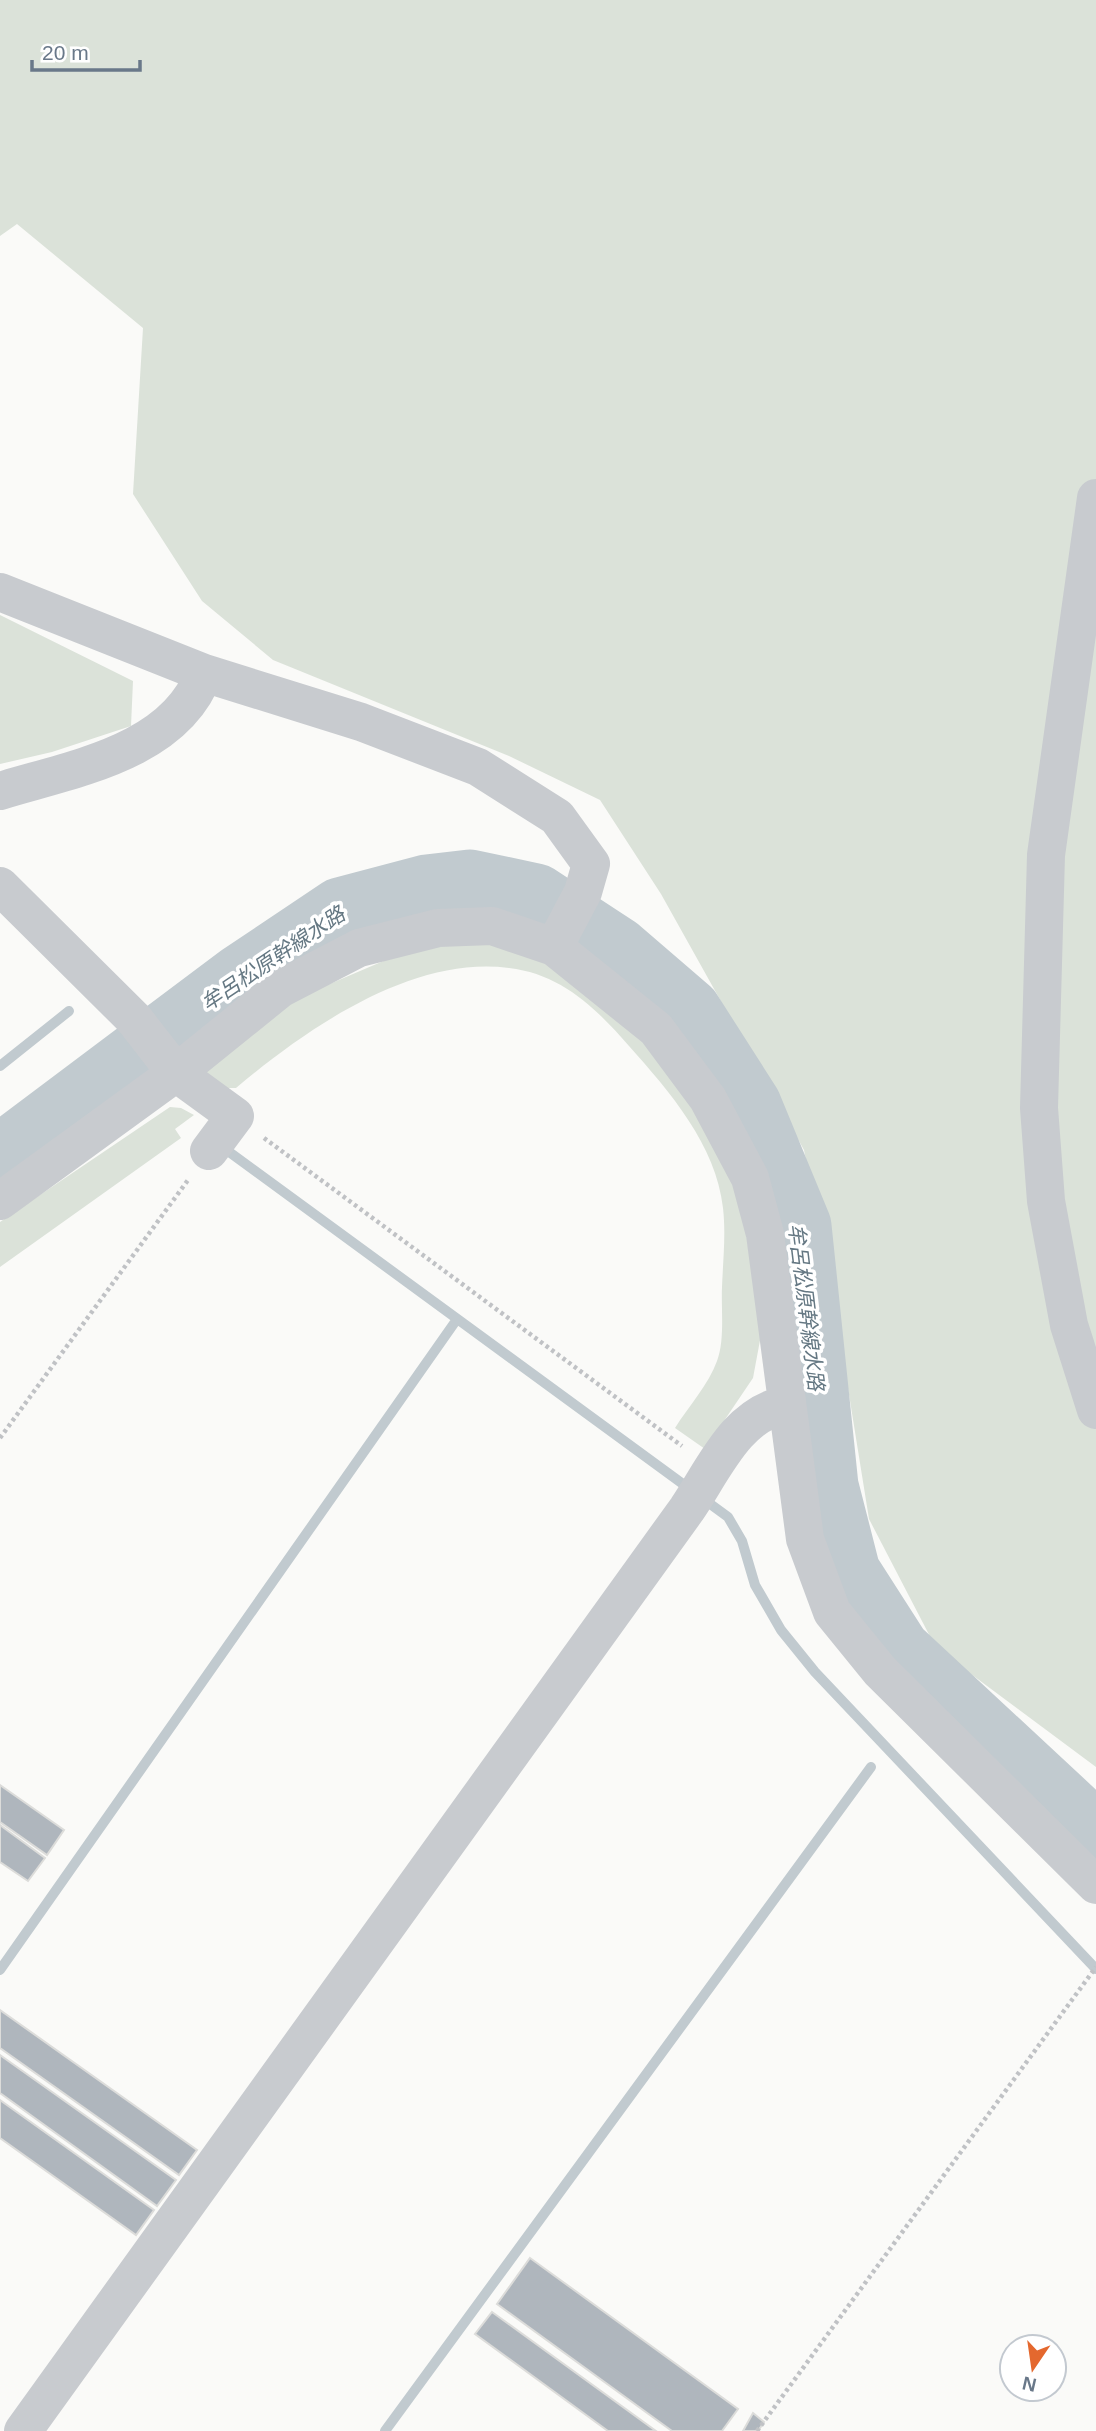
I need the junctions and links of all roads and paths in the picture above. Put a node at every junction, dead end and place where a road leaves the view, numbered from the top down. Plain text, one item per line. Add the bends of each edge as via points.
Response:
1 (1096, 498) edge
2 (0, 592) edge
3 (204, 673) junction
4 (0, 791) edge
5 (0, 886) edge
6 (557, 940) junction
7 (170, 1067) junction
8 (223, 1132) junction
9 (0, 1201) edge
10 (785, 1405) junction
11 (1096, 1410) edge
12 (0, 1438) edge
13 (712, 1473) junction
14 (1096, 1885) edge
15 (1096, 1967) edge
16 (18, 2426) edge
17 (757, 2431) edge

1 - 11 street via 1046,855 1039,1108 1051,1228 1069,1325
2 - 3 street
3 - 4 street via 197,692 179,715 127,751
3 - 6 street via 361,722 478,767 557,817 591,864 583,892
5 - 7 street via 134,1019
6 - 7 street via 492,926 438,929 359,948 280,989
6 - 10 street via 656,1029 708,1099 750,1178 765,1234
7 - 8 street
7 - 9 street
8 - 12 path
8 - 13 path
10 - 13 street via 765,1409 740,1431
10 - 14 street via 805,1539 832,1612 880,1671
13 - 16 street
15 - 17 path

